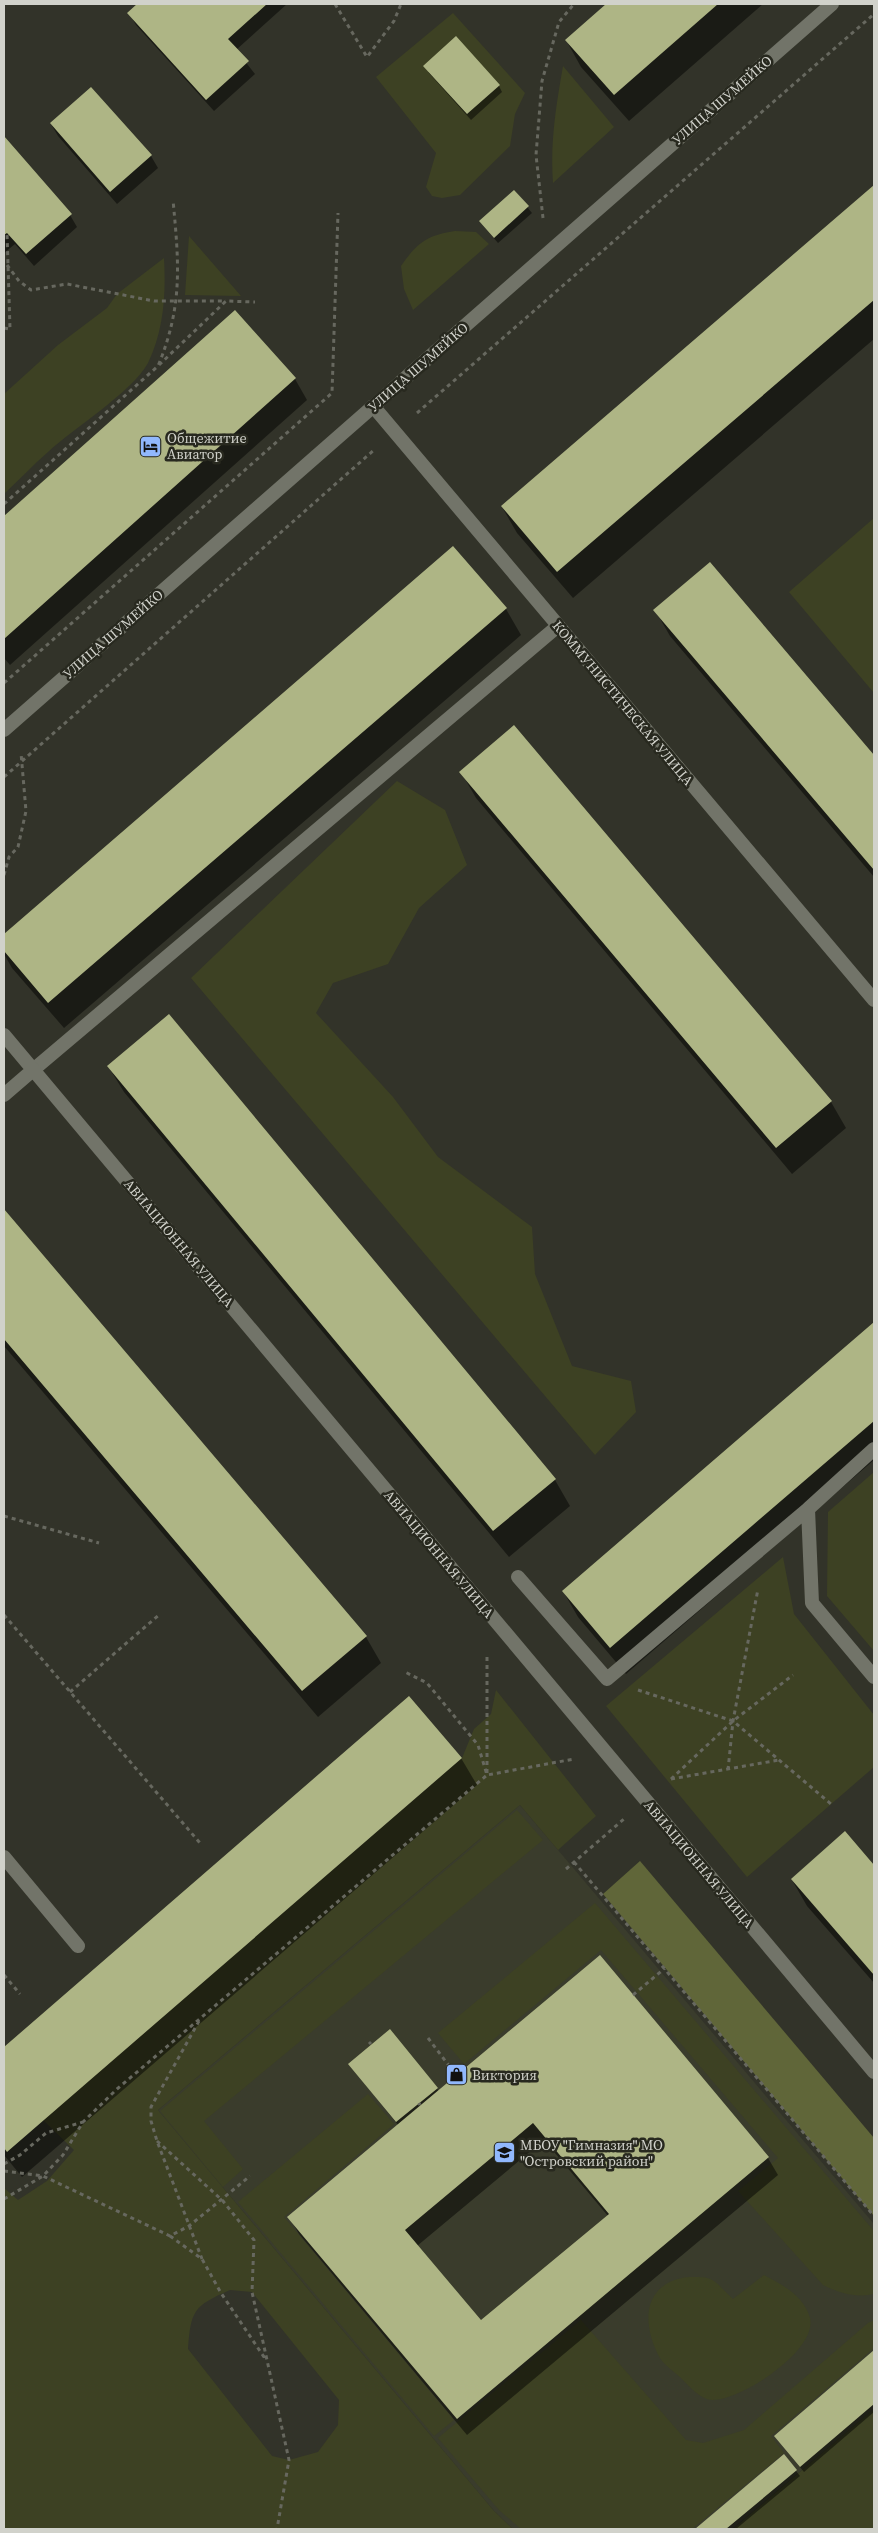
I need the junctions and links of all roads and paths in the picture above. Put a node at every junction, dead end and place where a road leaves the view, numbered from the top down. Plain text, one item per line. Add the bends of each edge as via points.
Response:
1 (334, 4) edge
2 (401, 4) edge
3 (574, 4) edge
4 (832, 4) edge
5 (874, 14) edge
6 (173, 200) dead end
7 (338, 213) dead end
8 (7, 232) dead end
9 (550, 250) junction
10 (7, 265) junction
11 (177, 301) junction
12 (226, 301) junction
13 (255, 302) dead end
14 (4, 328) edge
15 (158, 366) junction
16 (373, 406) junction
17 (394, 432) junction
18 (4, 504) edge
19 (558, 626) junction
20 (4, 683) edge
21 (20, 716) junction
22 (4, 730) edge
23 (20, 763) junction
24 (4, 777) edge
25 (4, 875) edge
26 (874, 1000) edge
27 (4, 1035) edge
28 (33, 1070) junction
29 (4, 1095) edge
30 (874, 1449) edge
31 (808, 1508) junction
32 (4, 1516) edge
33 (99, 1543) dead end
34 (518, 1577) dead end
35 (758, 1588) dead end
36 (160, 1614) dead end
37 (4, 1615) edge
38 (487, 1650) dead end
39 (405, 1672) dead end
40 (793, 1675) dead end
41 (874, 1677) edge
42 (607, 1679) junction
43 (70, 1692) junction
44 (733, 1721) junction
45 (584, 1757) dead end
46 (779, 1760) junction
47 (728, 1770) junction
48 (487, 1775) junction
49 (831, 1804) dead end
50 (631, 1813) dead end
51 (200, 1843) dead end
52 (4, 1856) edge
53 (574, 1862) junction
54 (566, 1869) dead end
55 (78, 1946) dead end
56 (665, 1968) junction
57 (4, 1975) edge
58 (20, 1994) dead end
59 (633, 1995) dead end
60 (200, 2018) junction
61 (428, 2038) dead end
62 (874, 2072) edge
63 (456, 2075) dead end
64 (83, 2122) junction
65 (156, 2141) junction
66 (4, 2164) edge
67 (4, 2171) edge
68 (43, 2176) junction
69 (250, 2176) dead end
70 (4, 2199) edge
71 (223, 2200) junction
72 (874, 2216) edge
73 (190, 2226) junction
74 (170, 2236) junction
75 (202, 2259) junction
76 (267, 2361) junction
77 (277, 2529) edge

1 - 2 path via 368,57 394,21
3 - 9 path via 559,22 542,81 536,155 540,200
4 - 9 street, УЛИЦА ШУМЕЙКО
5 - 17 path
6 - 11 path via 178,249
7 - 20 path via 332,394
8 - 10 path
9 - 16 street, УЛИЦА ШУМЕЙКО
10 - 11 path via 31,290 67,284 154,301
10 - 14 path via 10,329
11 - 12 path
11 - 15 path via 169,338
12 - 13 path
12 - 15 path
15 - 18 path
16 - 17 street, КОММУНИСТИЧЕСКАЯ УЛИЦА
16 - 21 street, УЛИЦА ШУМЕЙКО
17 - 19 street, КОММУНИСТИЧЕСКАЯ УЛИЦА
17 - 23 path
19 - 26 street, КОММУНИСТИЧЕСКАЯ УЛИЦА
19 - 28 street
21 - 22 street, УЛИЦА ШУМЕЙКО
21 - 23 path
23 - 24 path
23 - 25 path via 26,811 18,847 9,857
27 - 28 street, АВИАЦИОННАЯ УЛИЦА
28 - 29 street
28 - 62 street, АВИАЦИОННАЯ УЛИЦА
30 - 31 street
31 - 41 street via 812,1603
31 - 42 street
32 - 33 path
34 - 42 street
35 - 44 path
36 - 43 path
37 - 43 path
38 - 48 path
39 - 48 path via 427,1683 478,1745
40 - 44 path
42 - 44 path
43 - 51 path
44 - 46 path
44 - 47 path
44 - 47 path via 671,1779
45 - 48 path
46 - 47 path
46 - 49 path
48 - 60 path
50 - 53 path
52 - 55 street
53 - 54 path
53 - 56 path
56 - 59 path
56 - 72 path
57 - 58 path
60 - 64 path
60 - 65 path via 151,2107
61 - 63 path
64 - 66 path via 46,2133
64 - 68 path via 64,2155
65 - 71 path
65 - 73 path
67 - 68 path
68 - 70 path
68 - 74 path
69 - 71 path
71 - 73 path
71 - 76 path via 254,2240 252,2292
73 - 74 path
73 - 75 path
74 - 75 path
75 - 76 path
76 - 77 path via 289,2460

